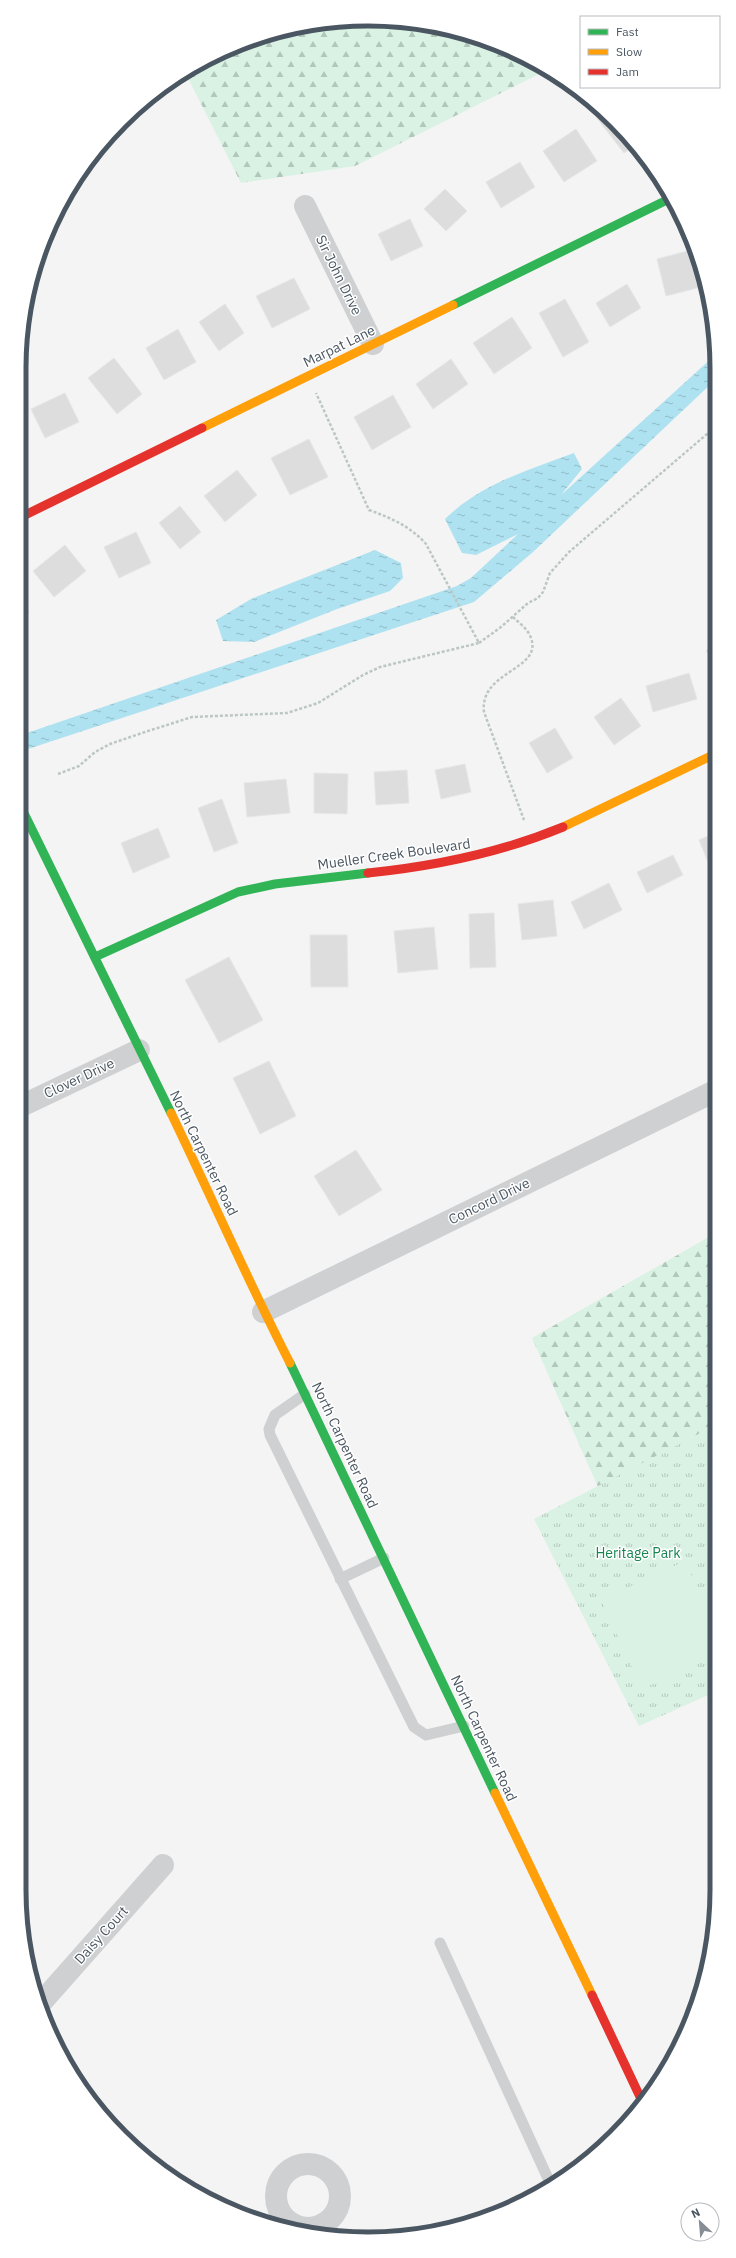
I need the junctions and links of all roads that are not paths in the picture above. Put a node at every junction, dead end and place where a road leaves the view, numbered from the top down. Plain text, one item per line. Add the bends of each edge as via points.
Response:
1 (666, 200) edge
2 (305, 206) dead end
3 (373, 344) junction
4 (26, 515) edge
5 (710, 756) edge
6 (26, 817) edge
7 (95, 957) junction
8 (139, 1050) junction
9 (710, 1094) edge
10 (26, 1104) edge
11 (263, 1312) junction
12 (305, 1394) junction
13 (384, 1558) junction
14 (340, 1579) junction
15 (464, 1726) junction
16 (163, 1865) dead end
17 (440, 1943) dead end
18 (44, 2000) edge
19 (640, 2097) edge
20 (549, 2180) edge

1 - 3 street, Marpat Lane
2 - 3 street, Sir John Drive
3 - 4 street, Marpat Lane
5 - 7 street, Mueller Creek Boulevard via 578,821 531,840 479,856 432,865 276,884 245,891 218,900
6 - 7 street, North Carpenter Road
7 - 8 street, North Carpenter Road
8 - 10 street, Clover Drive
8 - 11 street, North Carpenter Road via 206,1186
9 - 11 street, Concord Drive
11 - 12 street, North Carpenter Road
12 - 13 street, North Carpenter Road
12 - 14 lane via 275,1415 269,1429
13 - 14 lane
13 - 15 street, North Carpenter Road
14 - 15 lane via 414,1727 426,1735
15 - 19 street, North Carpenter Road
16 - 18 street, Daisy Court
17 - 20 lane

